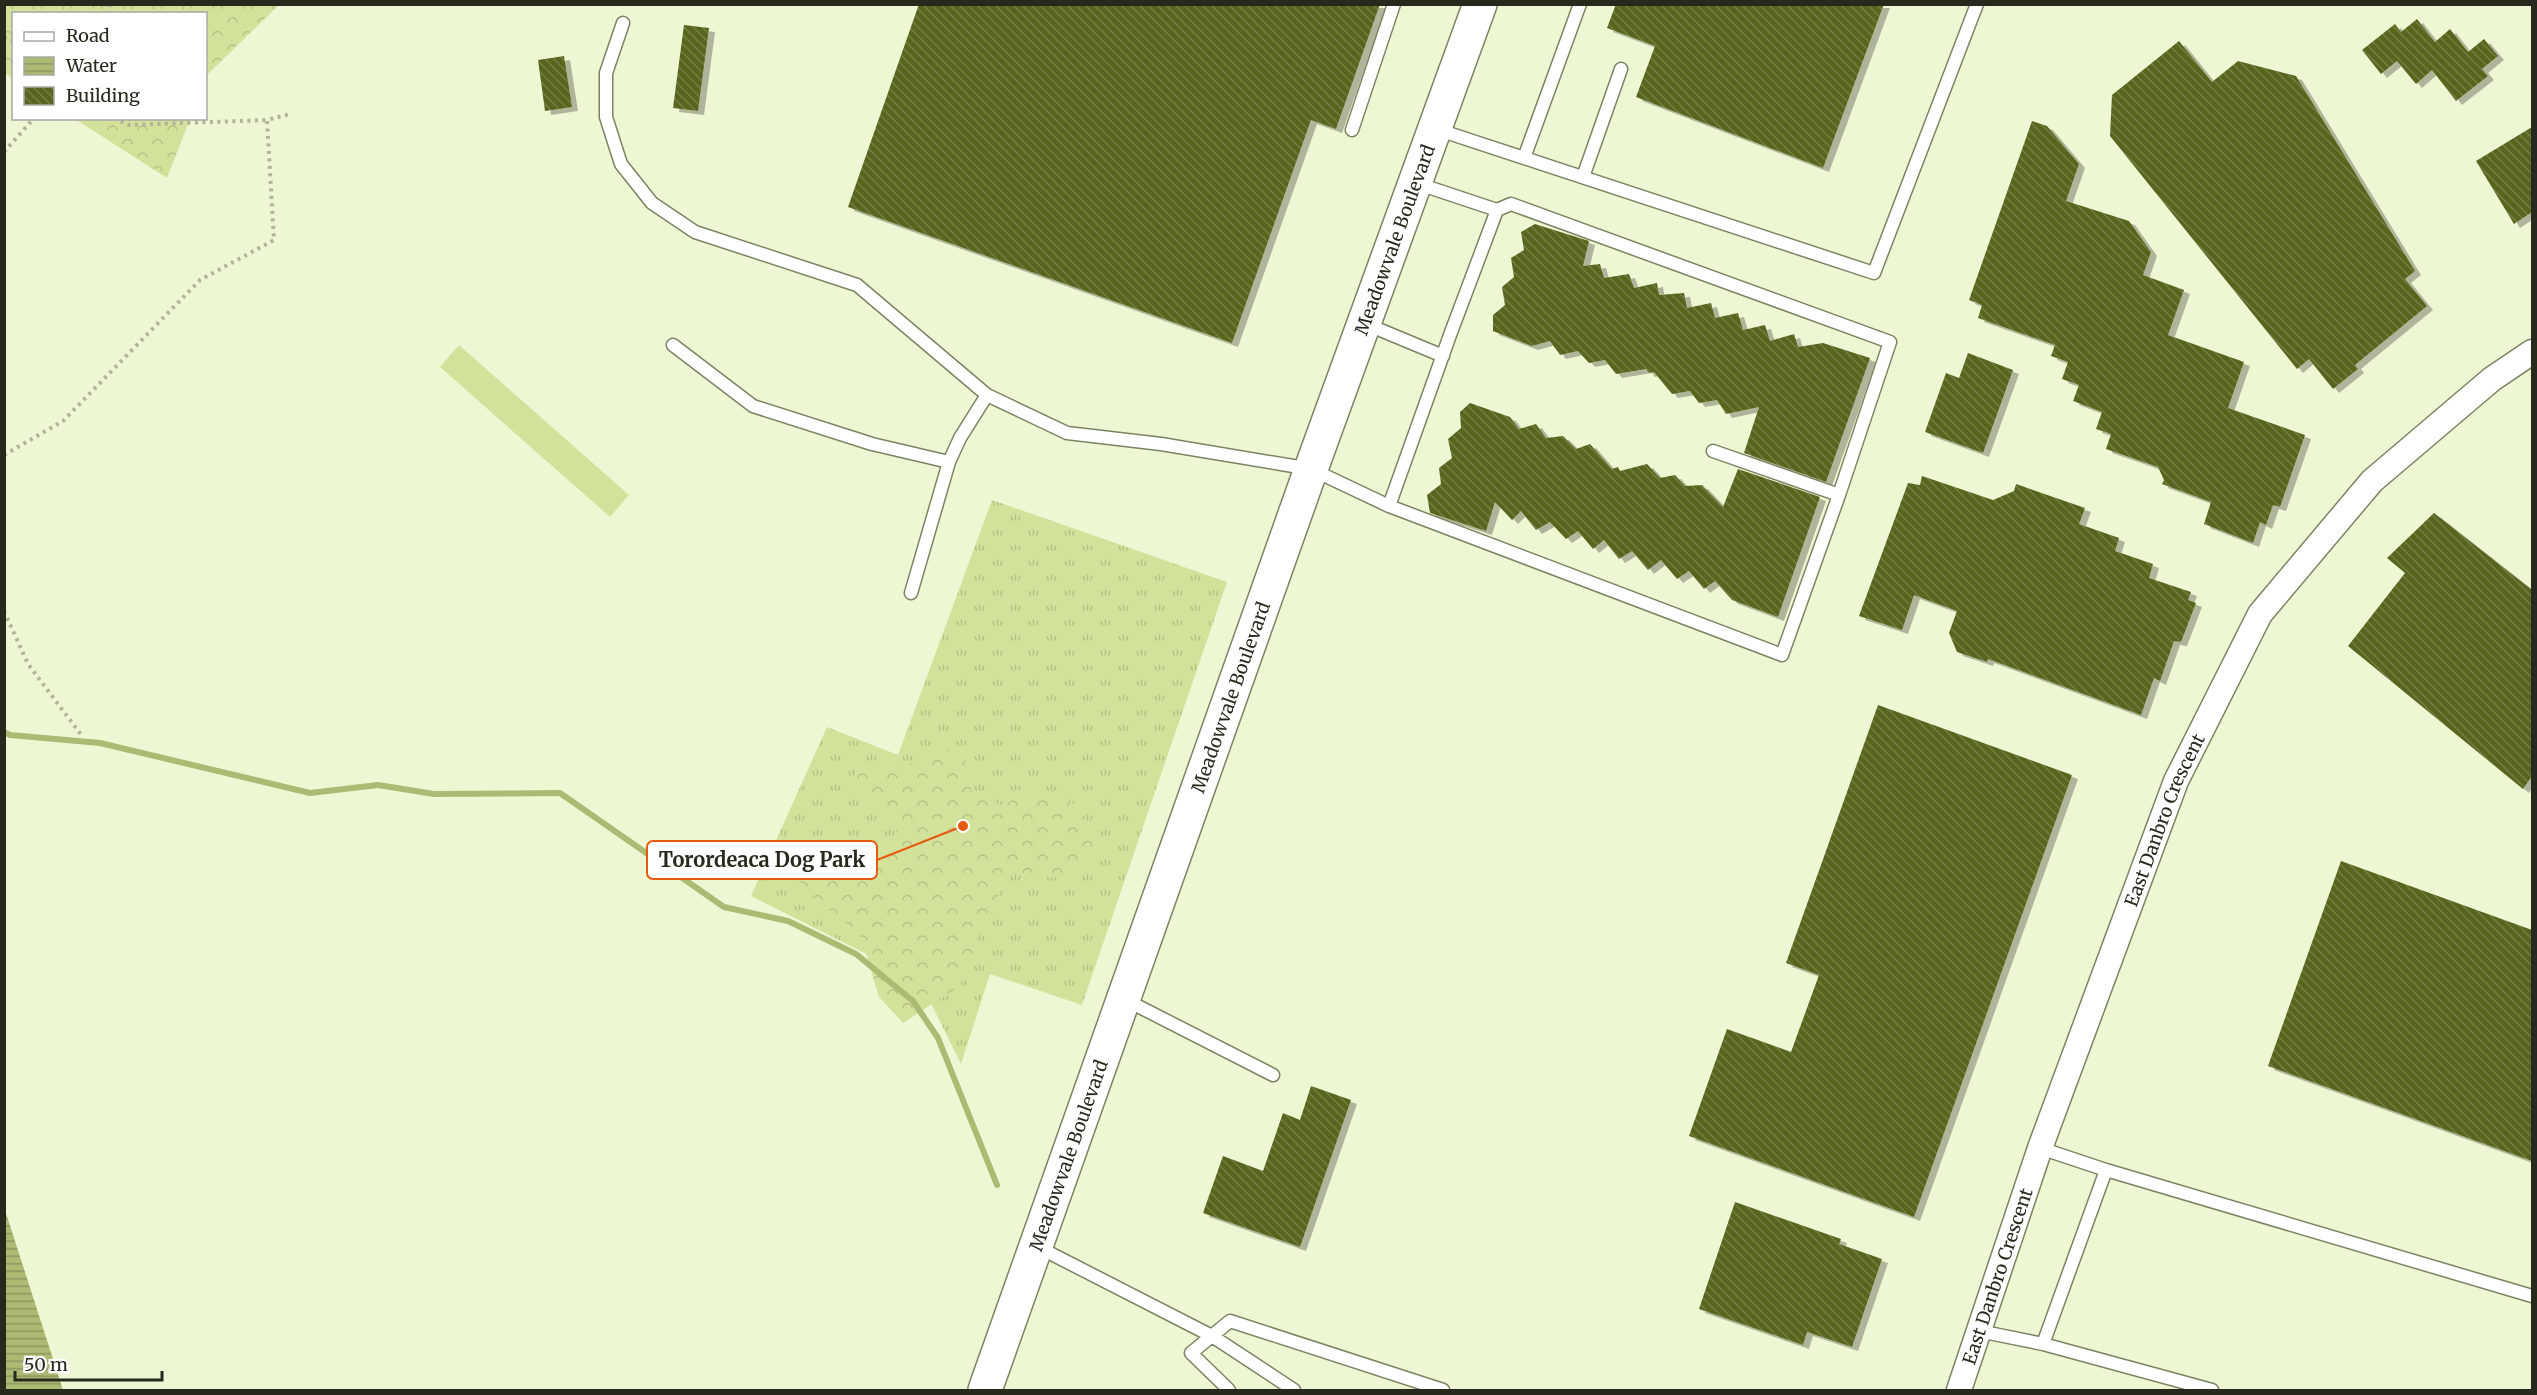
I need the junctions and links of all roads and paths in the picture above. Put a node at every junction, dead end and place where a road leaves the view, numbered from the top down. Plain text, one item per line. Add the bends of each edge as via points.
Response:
1 (1394, 4) edge
2 (1480, 4) edge
3 (1580, 4) edge
4 (1977, 4) edge
5 (623, 23) dead end
6 (1621, 69) dead end
7 (290, 114) dead end
8 (32, 120) edge
9 (118, 120) edge
10 (267, 120) junction
11 (1435, 128) junction
12 (1352, 130) dead end
13 (4, 152) edge
14 (1524, 158) junction
15 (1583, 177) junction
16 (1415, 183) junction
17 (1497, 210) junction
18 (1364, 323) junction
19 (673, 345) dead end
20 (2532, 352) edge
21 (1443, 356) junction
22 (987, 395) junction
23 (1713, 452) dead end
24 (4, 454) edge
25 (950, 462) junction
26 (1311, 469) junction
27 (1839, 495) junction
28 (1389, 506) junction
29 (910, 593) dead end
30 (4, 611) edge
31 (82, 736) dead end
32 (1123, 999) junction
33 (1273, 1075) dead end
34 (2040, 1148) junction
35 (2106, 1170) junction
36 (1036, 1246) junction
37 (2532, 1296) edge
38 (1979, 1331) junction
39 (1212, 1336) junction
40 (2043, 1344) junction
41 (985, 1390) edge
42 (1229, 1390) edge
43 (1294, 1390) edge
44 (1443, 1390) edge
45 (1959, 1390) edge
46 (2212, 1390) edge

1 - 12 lane
2 - 11 main road, Meadowvale Boulevard
3 - 14 lane
4 - 15 lane via 1874,273
5 - 22 lane via 606,73 606,117 621,164 652,203 695,232 857,285
6 - 15 lane
7 - 10 path
8 - 13 path
9 - 10 path via 129,125
10 - 24 path via 274,240 200,280 63,421
11 - 14 lane
11 - 16 main road, Meadowvale Boulevard
14 - 15 lane
16 - 17 lane
16 - 18 main road, Meadowvale Boulevard
17 - 21 lane
17 - 27 lane via 1511,204 1890,342
18 - 21 lane
18 - 26 main road, Meadowvale Boulevard
19 - 25 lane via 753,406 872,444
20 - 34 street, East Danbro Crescent via 2492,379 2372,481 2260,614 2176,781
21 - 28 lane
22 - 25 lane
22 - 26 lane via 1067,433
23 - 27 lane
25 - 29 lane
26 - 28 lane
26 - 32 main road, Meadowvale Boulevard
27 - 28 lane via 1782,655
30 - 31 path via 28,664
32 - 33 lane
32 - 36 main road, Meadowvale Boulevard
34 - 35 lane
34 - 38 street, East Danbro Crescent
35 - 37 lane
35 - 40 lane
36 - 39 lane
36 - 41 main road, Meadowvale Boulevard
38 - 40 lane
38 - 45 street, East Danbro Crescent
39 - 42 lane via 1191,1353
39 - 43 lane
39 - 44 lane via 1230,1321
40 - 46 lane

